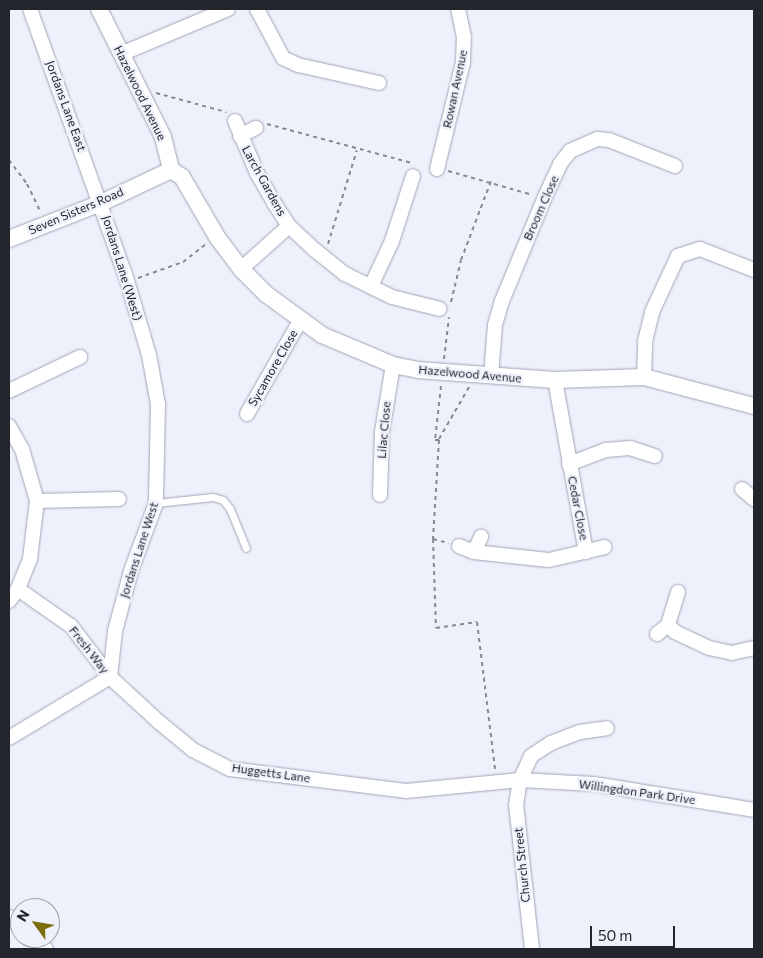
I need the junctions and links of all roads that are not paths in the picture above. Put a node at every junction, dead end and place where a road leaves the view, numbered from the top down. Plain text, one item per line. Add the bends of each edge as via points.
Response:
1 (30, 9) edge
2 (99, 9) edge
3 (228, 9) edge
4 (257, 9) edge
5 (458, 9) edge
6 (121, 54) junction
7 (379, 83) dead end
8 (235, 117) road end
9 (258, 125) road end
10 (240, 136) junction
11 (675, 166) dead end
12 (437, 168) road end
13 (171, 170) junction
14 (414, 170) road end
15 (101, 203) junction
16 (289, 226) junction
17 (9, 239) edge
18 (241, 269) junction
19 (754, 270) edge
20 (371, 286) junction
21 (440, 308) dead end
22 (300, 321) junction
23 (142, 334) joint
24 (80, 357) dead end
25 (394, 365) junction
26 (483, 376) junction
27 (644, 376) junction
28 (554, 380) junction
29 (9, 390) edge
30 (754, 406) edge
31 (246, 414) dead end
32 (9, 426) edge
33 (655, 456) dead end
34 (569, 464) junction
35 (742, 489) dead end
36 (380, 495) dead end
37 (120, 499) dead end
38 (37, 500) junction
39 (156, 503) junction
40 (752, 503) edge
41 (481, 536) dead end
42 (459, 546) road end
43 (605, 547) dead end
44 (246, 548) dead end
45 (474, 552) junction
46 (586, 552) junction
47 (18, 589) junction
48 (678, 592) dead end
49 (9, 601) edge
50 (754, 648) edge
51 (110, 677) junction
52 (607, 728) dead end
53 (9, 738) edge
54 (520, 780) junction
55 (754, 810) edge
56 (532, 949) edge

1 - 15 street, Jordans Lane East
2 - 6 street, Hazelwood Avenue
3 - 6 street
4 - 7 street via 283,58 298,65
5 - 12 street, Rowan Avenue via 464,36 463,62
6 - 13 street, Hazelwood Avenue via 163,137
8 - 10 street, Larch Gardens
9 - 10 street, Larch Gardens
10 - 16 street, Larch Gardens via 257,173
11 - 26 street, Broom Close via 621,143 597,139 570,151 560,164 544,199 497,317
13 - 15 street, Seven Sisters Road
13 - 18 street, Hazelwood Avenue via 182,177 217,237
14 - 20 street via 392,241
15 - 17 street, Seven Sisters Road
15 - 23 street, Jordans Lane (West)
16 - 18 street, Larch Gardens
16 - 20 street, Larch Gardens via 324,258
18 - 22 street, Hazelwood Avenue
19 - 27 street via 700,249 678,256 652,312 645,341
20 - 21 street, Larch Gardens via 392,296
22 - 25 street, Hazelwood Avenue via 346,347
22 - 31 street, Sycamore Close
23 - 39 street, Jordans Lane West via 158,404
24 - 29 street
25 - 26 street, Hazelwood Avenue
25 - 36 street, Lilac Close via 382,432
26 - 28 street, Hazelwood Avenue
27 - 28 street, Hazelwood Avenue
27 - 30 street, Hazelwood Avenue
28 - 34 street, Cedar Close
32 - 38 street via 22,449
33 - 34 street, Cedar Close via 630,448 606,450
34 - 46 street, Cedar Close
35 - 40 street
37 - 38 street
38 - 47 street via 30,559
39 - 44 lane via 213,497 222,500 230,509
39 - 51 street, Jordans Lane West via 131,571 115,630
41 - 45 street
42 - 45 street, Cedar Close
43 - 46 street, Cedar Close
45 - 46 street, Cedar Close via 549,560
47 - 49 street
47 - 51 street, Fresh Way via 71,626
48 - 50 street via 663,630 732,653
51 - 53 street
51 - 54 street, Huggetts Lane via 194,750 230,769 406,790
52 - 54 street, Church Street via 580,732 551,743 531,756
54 - 55 street, Willingdon Park Drive via 594,784
54 - 56 street, Church Street via 516,806

